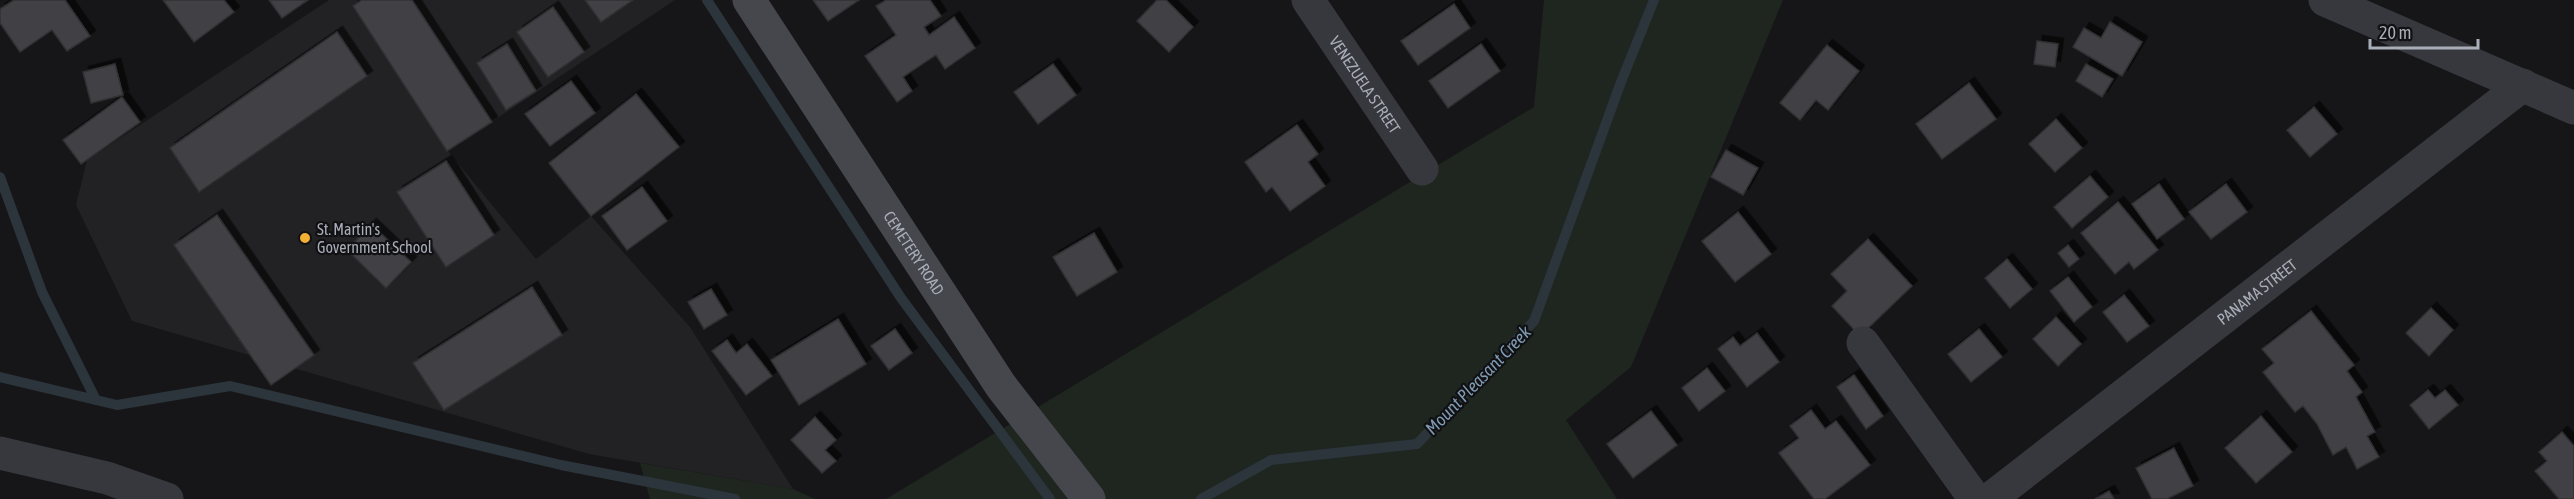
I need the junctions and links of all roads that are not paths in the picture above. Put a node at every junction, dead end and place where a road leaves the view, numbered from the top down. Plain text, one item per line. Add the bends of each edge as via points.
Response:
1 (749, 0) edge
2 (1308, 0) edge
3 (2325, 0) edge
4 (2523, 85) junction
5 (2574, 108) edge
6 (1422, 169) dead end
7 (1863, 343) dead end
8 (0, 453) edge
9 (167, 499) edge
10 (1089, 499) edge
11 (1975, 499) edge
12 (1990, 499) edge

1 - 10 street, CEMETERY ROAD via 1001,386
2 - 6 street, VENEZUELA STREET
3 - 4 street
4 - 5 street
4 - 12 street, PANAMA STREET
7 - 11 street
8 - 9 street via 107,478

